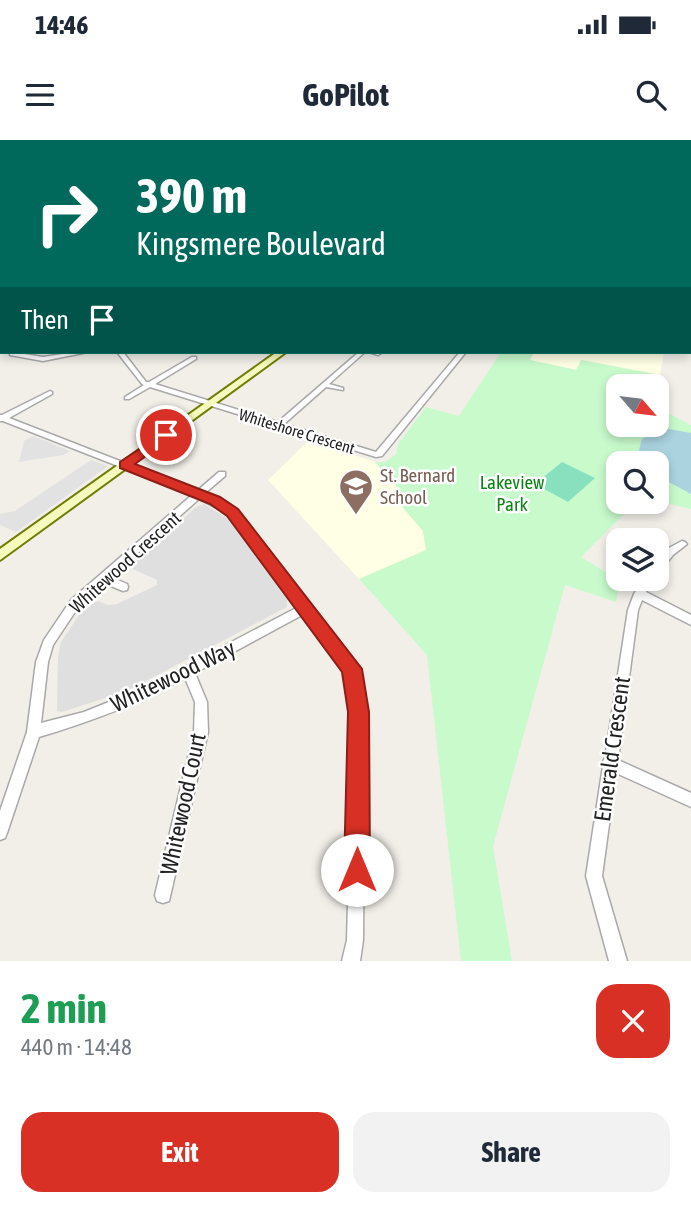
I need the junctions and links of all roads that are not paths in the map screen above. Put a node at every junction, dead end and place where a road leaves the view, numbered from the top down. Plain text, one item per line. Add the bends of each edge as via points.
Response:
1 (12, 354) dead end
2 (73, 354) edge
3 (121, 354) edge
4 (279, 354) edge
5 (360, 354) edge
6 (461, 354) edge
7 (194, 358) dead end
8 (149, 385) junction
9 (325, 385) junction
10 (341, 389) dead end
11 (50, 393) dead end
12 (127, 398) dead end
13 (210, 404) junction
14 (1, 418) edge
15 (279, 425) junction
16 (125, 465) junction
17 (222, 474) dead end
18 (199, 495) junction
19 (682, 544) dead end
20 (669, 553) edge
21 (0, 555) edge
22 (105, 579) junction
23 (123, 587) dead end
24 (641, 591) edge
25 (639, 594) junction
26 (306, 608) junction
27 (691, 620) edge
28 (189, 673) junction
29 (34, 732) junction
30 (609, 763) junction
31 (691, 800) edge
32 (0, 833) edge
33 (163, 895) dead end
34 (351, 961) edge
35 (618, 961) edge

1 - 2 street via 43,359
3 - 8 street
4 - 13 street
5 - 9 street
6 - 15 street, Whiteshore Crescent via 379,454
7 - 8 street
8 - 12 street
8 - 13 street, Whiteshore Crescent
9 - 10 street
9 - 15 street
11 - 14 street
13 - 15 street, Whiteshore Crescent
13 - 16 street
14 - 16 street
16 - 18 street
16 - 21 street
17 - 18 street, Whitewood Crescent
18 - 22 street, Whitewood Crescent
18 - 26 street via 232,512
19 - 20 street
22 - 23 street
22 - 29 street, Whitewood Crescent via 75,603 48,643
24 - 25 street, Emerald Crescent
25 - 27 street
25 - 30 street, Emerald Crescent
26 - 28 street, Whitewood Way
26 - 34 street via 352,669 359,712 357,897
28 - 29 street, Whitewood Way via 84,718
28 - 33 street, Whitewood Court via 201,702 201,732
29 - 32 street, Whitewood Crescent
30 - 31 street
30 - 35 street, Emerald Crescent via 594,876

